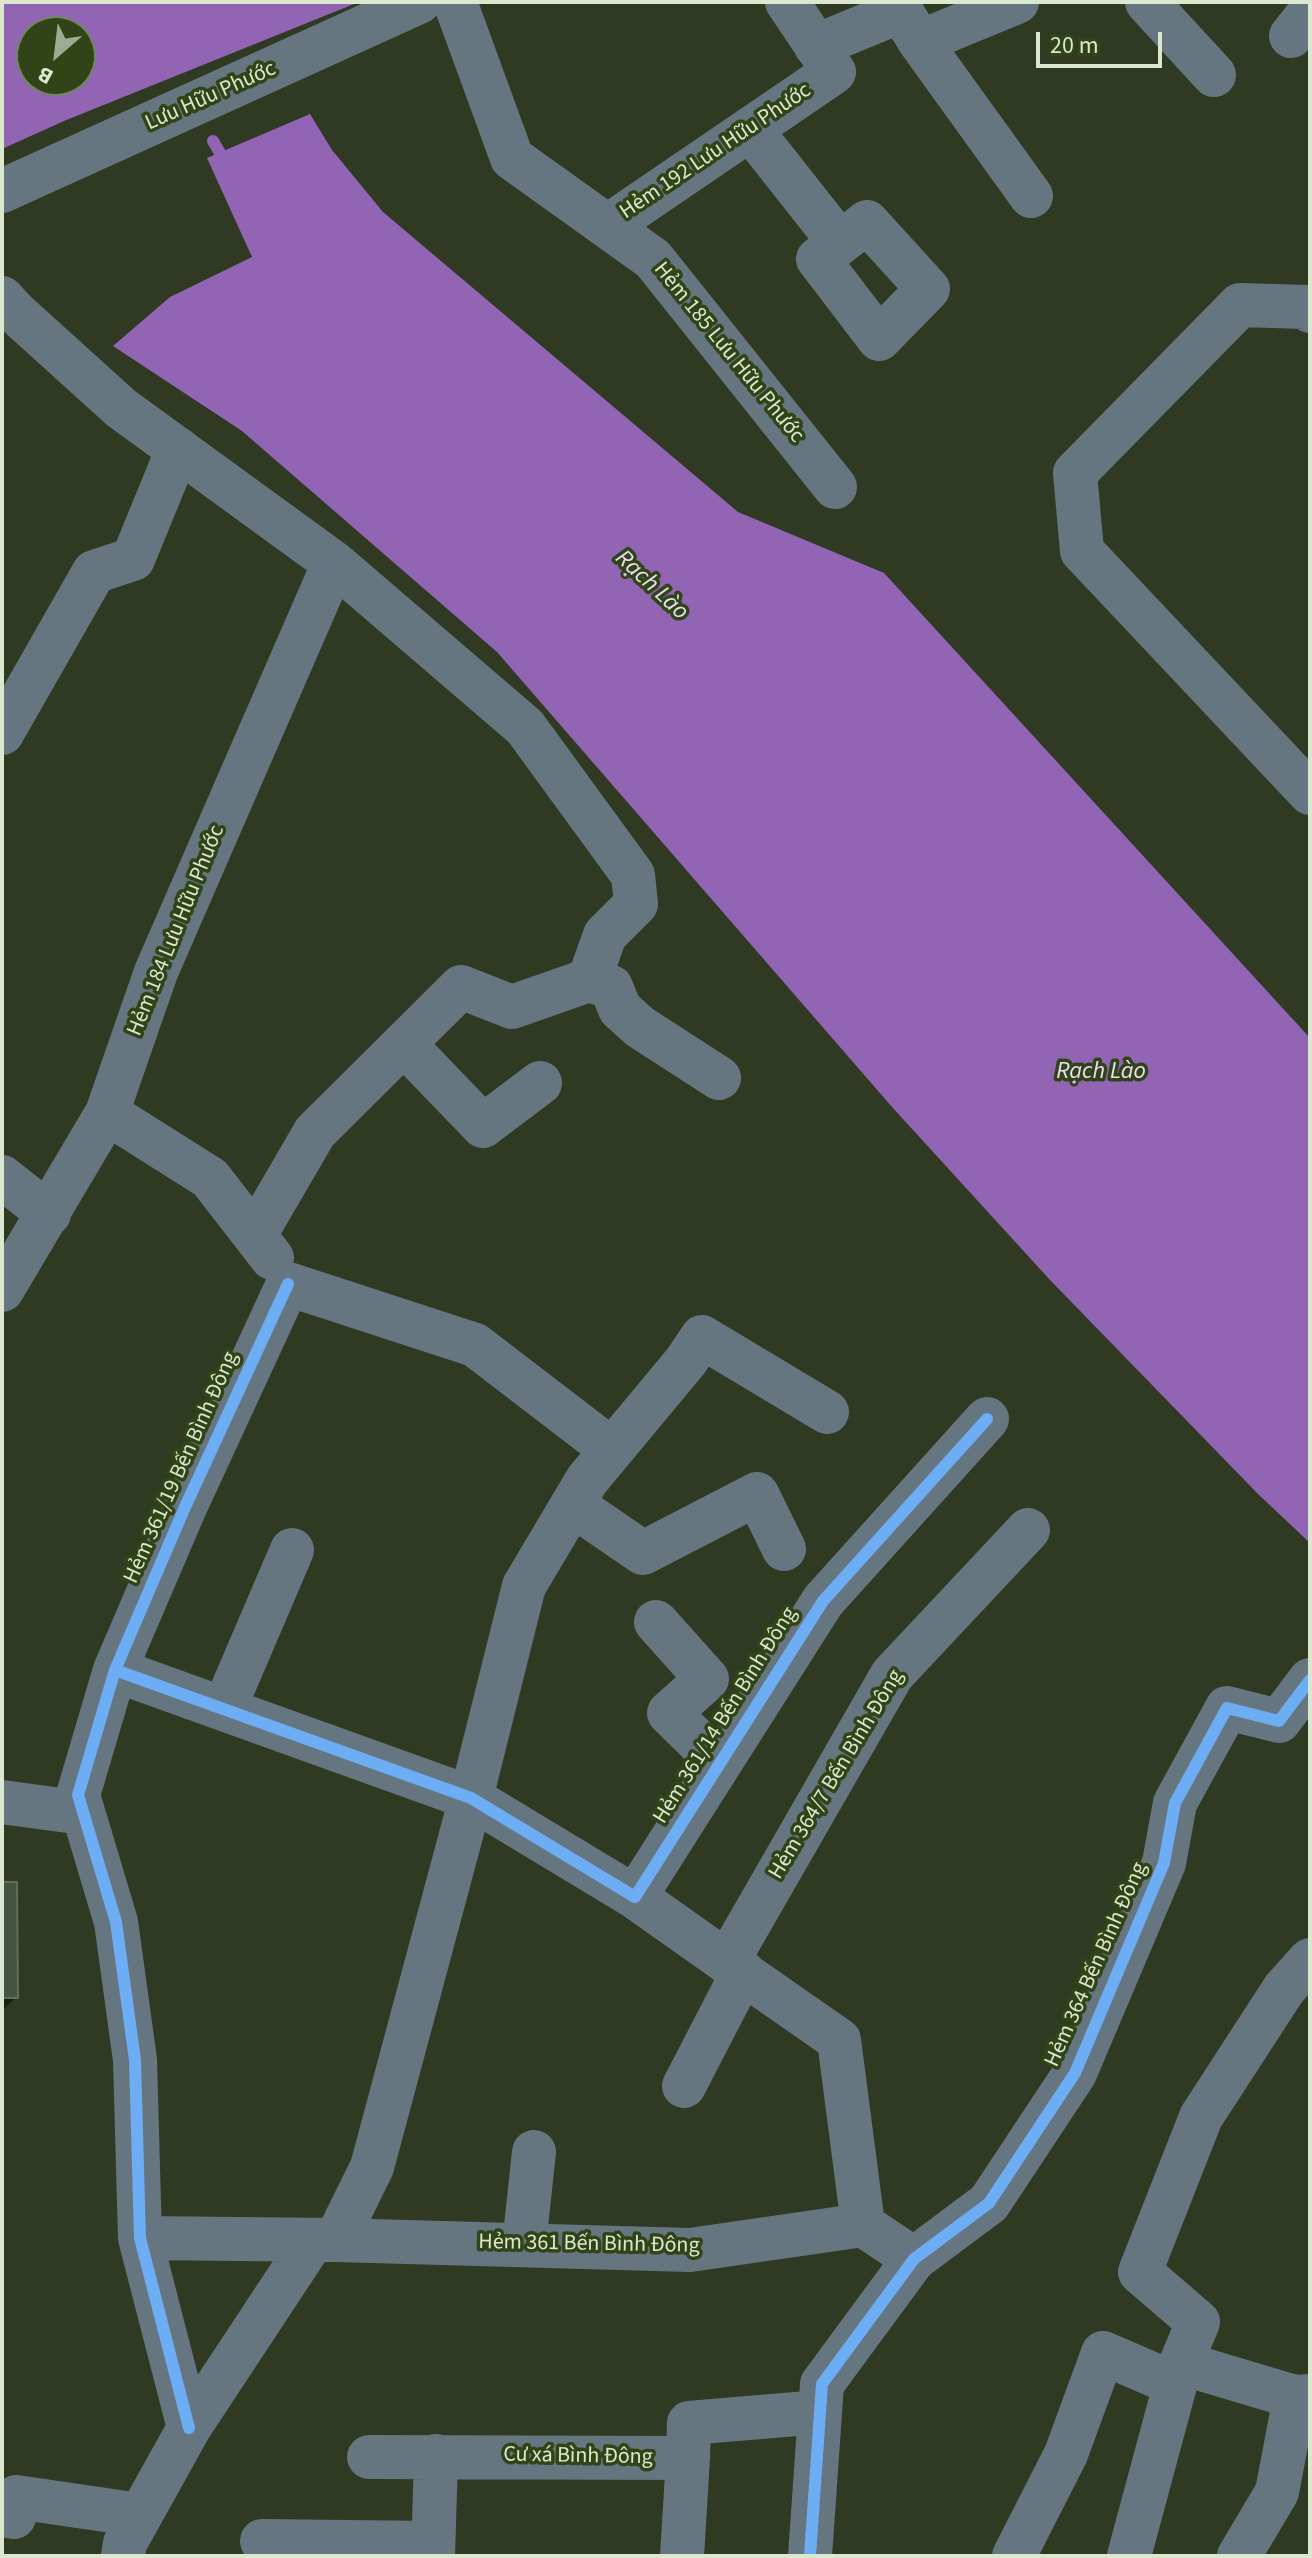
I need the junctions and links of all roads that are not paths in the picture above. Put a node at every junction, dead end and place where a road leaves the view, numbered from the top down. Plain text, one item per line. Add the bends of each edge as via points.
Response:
1 (419, 2) edge
2 (455, 2) edge
3 (787, 2) edge
4 (1017, 2) edge
5 (1147, 2) edge
6 (920, 42) junction
7 (816, 46) junction
8 (1214, 75) dead end
9 (750, 129) junction
10 (2, 191) edge
11 (1031, 196) dead end
12 (608, 226) junction
13 (840, 243) dead end
14 (2, 298) edge
15 (1310, 311) edge
16 (178, 449) junction
17 (835, 487) dead end
18 (334, 563) junction
19 (2, 733) edge
20 (1310, 793) edge
21 (589, 980) junction
22 (404, 1044) junction
23 (719, 1078) dead end
24 (540, 1083) dead end
25 (107, 1113) junction
26 (2, 1177) edge
27 (49, 1214) junction
28 (255, 1235) junction
29 (288, 1284) junction
30 (2, 1290) edge
31 (827, 1412) dead end
32 (987, 1419) dead end
33 (612, 1450) junction
34 (573, 1505) junction
35 (1028, 1530) dead end
36 (784, 1549) dead end
37 (292, 1550) dead end
38 (656, 1622) dead end
39 (115, 1670) junction
40 (1310, 1680) edge
41 (224, 1709) junction
42 (720, 1763) junction
43 (471, 1798) junction
44 (2, 1802) edge
45 (83, 1813) junction
46 (635, 1897) junction
47 (1310, 1960) edge
48 (735, 1967) junction
49 (684, 2086) dead end
50 (534, 2152) dead end
51 (863, 2225) junction
52 (140, 2238) junction
53 (325, 2240) junction
54 (524, 2245) junction
55 (914, 2259) junction
56 (1178, 2374) junction
57 (1302, 2396) edge
58 (820, 2412) junction
59 (189, 2428) junction
60 (436, 2456) junction
61 (369, 2457) dead end
62 (688, 2458) junction
63 (2, 2515) edge
64 (140, 2515) junction
65 (262, 2541) dead end
66 (433, 2549) edge
67 (123, 2556) edge
68 (682, 2556) edge
69 (810, 2556) edge
70 (1014, 2556) edge
71 (1129, 2556) edge
72 (1239, 2556) edge

1 - 10 street, Lưu Hữu Phước
2 - 12 street, Hẻm 185 Lưu Hữu Phước via 512,158
3 - 7 street, Hẻm 192 Lưu Hữu Phước
4 - 6 street
5 - 8 street
6 - 7 street via 901,11
6 - 11 street
7 - 9 street, Hẻm 192 Lưu Hữu Phước via 834,72
9 - 12 street, Hẻm 192 Lưu Hữu Phước
9 - 13 street
12 - 17 street, Hẻm 185 Lưu Hữu Phước via 653,259
14 - 16 street via 121,408
15 - 20 street via 1240,305 1075,473 1082,551
16 - 18 street
16 - 19 street via 133,559 94,572
18 - 21 street via 525,727 633,875 636,904 605,935
18 - 25 street, Hẻm 184 Lưu Hữu Phước via 156,972
21 - 22 street via 512,1007 461,987
21 - 23 street via 611,987 620,1009 640,1027
22 - 24 street via 483,1126
22 - 28 street via 315,1132
25 - 27 street, Hẻm 184 Lưu Hữu Phước
25 - 28 street via 210,1178
26 - 27 street
27 - 30 street, Hẻm 184 Lưu Hữu Phước
28 - 29 street
29 - 33 street via 475,1345
29 - 39 street, Hẻm 361/19 Bến Bình Đông
31 - 33 street via 702,1337
32 - 42 street, Hẻm 361/14 Bến Bình Đông via 823,1601
33 - 34 street
34 - 36 street via 643,1553 757,1494
34 - 43 street via 524,1586
35 - 48 street, Hẻm 364/7 Bến Bình Đông via 892,1675
37 - 41 street
38 - 42 street via 707,1679 669,1713
39 - 41 street
39 - 45 street, Hẻm 361/19 Bến Bình Đông via 78,1795
40 - 55 street, Hẻm 364 Bến Bình Đông via 1279,1721 1227,1708 1175,1803 1164,1863 1075,2073 989,2203
41 - 43 street
42 - 46 street, Hẻm 361/14 Bến Bình Đông
43 - 46 street
43 - 53 street via 372,2167
44 - 45 street
45 - 52 street, Hẻm 361/19 Bến Bình Đông via 116,1922 135,2060
46 - 48 street
47 - 56 street via 1284,1989 1201,2117 1140,2272 1198,2322
48 - 49 street, Hẻm 364/7 Bến Bình Đông
48 - 51 street via 839,2040
50 - 54 street
51 - 54 street, Hẻm 361 Bến Bình Đông via 690,2250
51 - 55 street
52 - 53 street, Hẻm 361 Bến Bình Đông
52 - 59 street, Hẻm 361/19 Bến Bình Đông
53 - 54 street, Hẻm 361 Bến Bình Đông
53 - 59 street
55 - 58 street, Hẻm 364 Bến Bình Đông via 822,2384
56 - 57 street
56 - 70 street via 1103,2353 1066,2454
56 - 71 street
57 - 72 street via 1277,2492
58 - 62 street via 689,2423
58 - 69 street, Hẻm 364 Bến Bình Đông
59 - 64 street
60 - 61 street, Cư xá Bình Đông
60 - 62 street, Cư xá Bình Đông
60 - 66 street
62 - 68 street
63 - 64 street via 14,2517 16,2497
64 - 67 street
65 - 66 street

